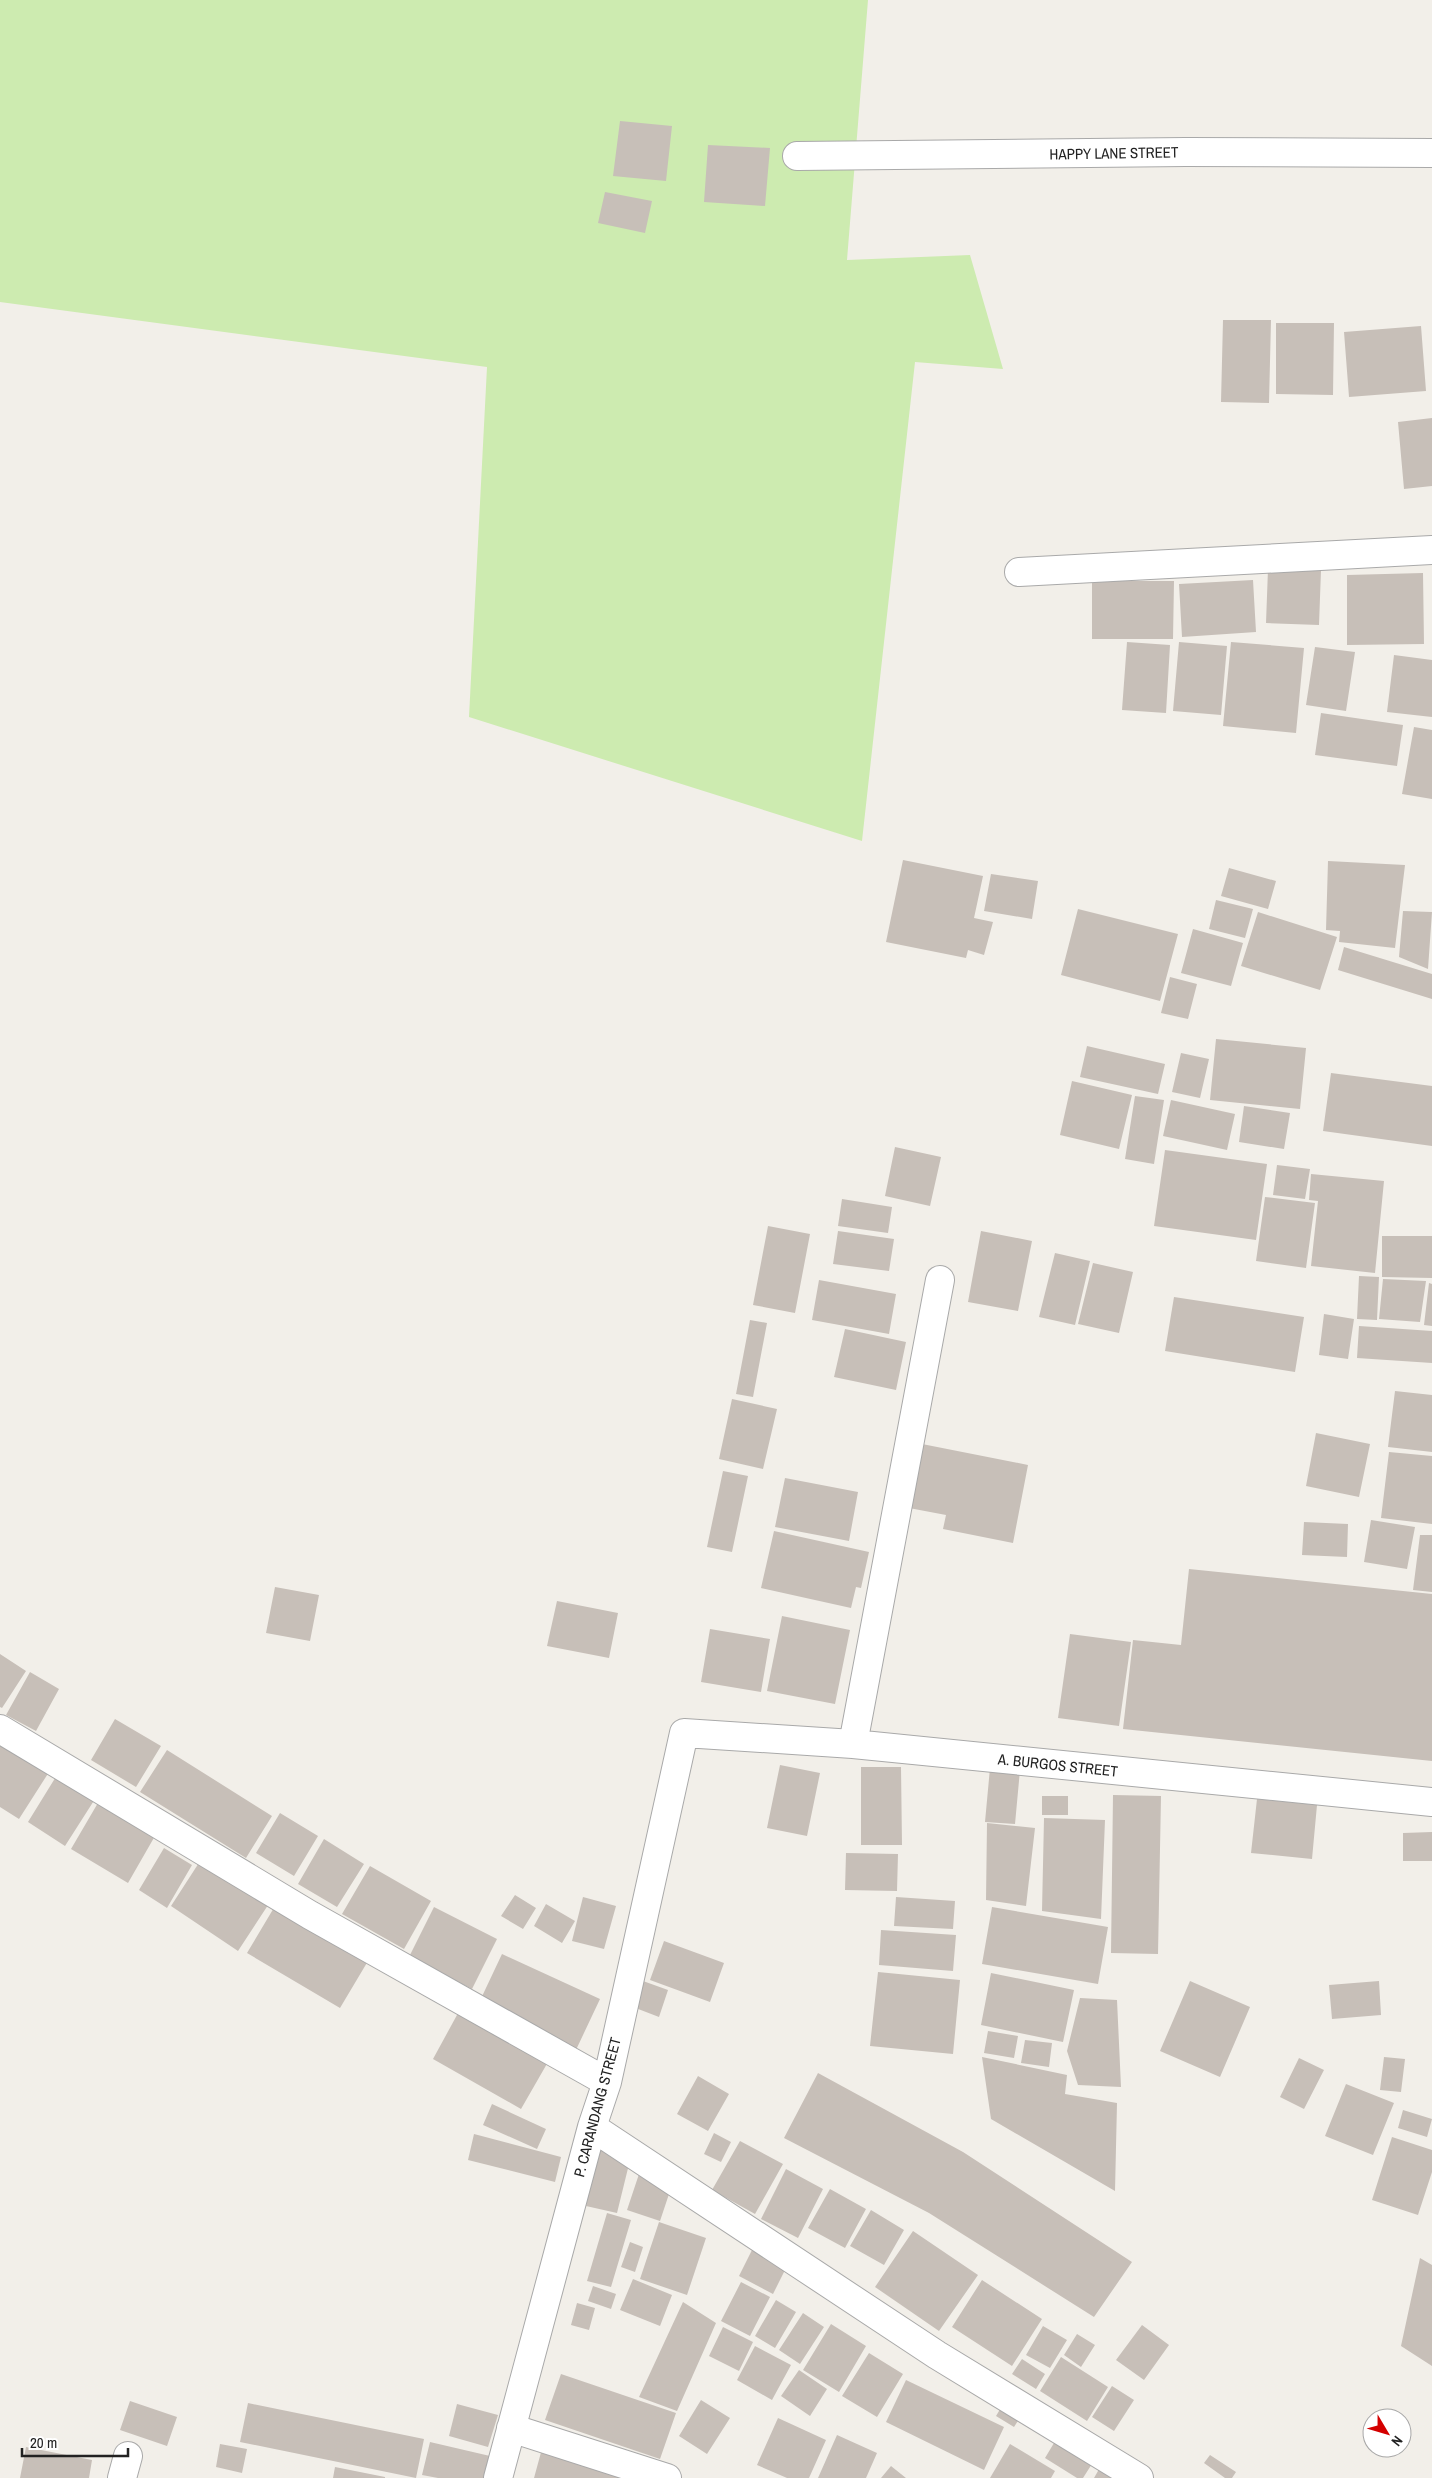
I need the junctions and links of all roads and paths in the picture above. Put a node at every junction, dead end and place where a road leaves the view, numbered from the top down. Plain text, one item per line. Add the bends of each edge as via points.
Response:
1 (1432, 153) edge
2 (797, 156) dead end
3 (1432, 550) edge
4 (1019, 572) dead end
5 (940, 1280) dead end
6 (0, 1729) edge
7 (684, 1733) joint
8 (852, 1744) junction
9 (1432, 1802) edge
10 (607, 2082) junction
11 (592, 2127) junction
12 (511, 2428) junction
13 (498, 2478) edge
14 (666, 2478) edge
15 (1139, 2478) edge

1 - 2 street, HAPPY LANE STREET
3 - 4 street
5 - 8 street
6 - 10 street via 310,1915
7 - 8 street, A. BURGOS STREET
7 - 10 street, P. CARANDANG STREET
8 - 9 street, A. BURGOS STREET
10 - 11 street, P. CARANDANG STREET
11 - 12 street, P. CARANDANG STREET
11 - 15 street via 937,2355
12 - 13 street, P. CARANDANG STREET
12 - 14 street

